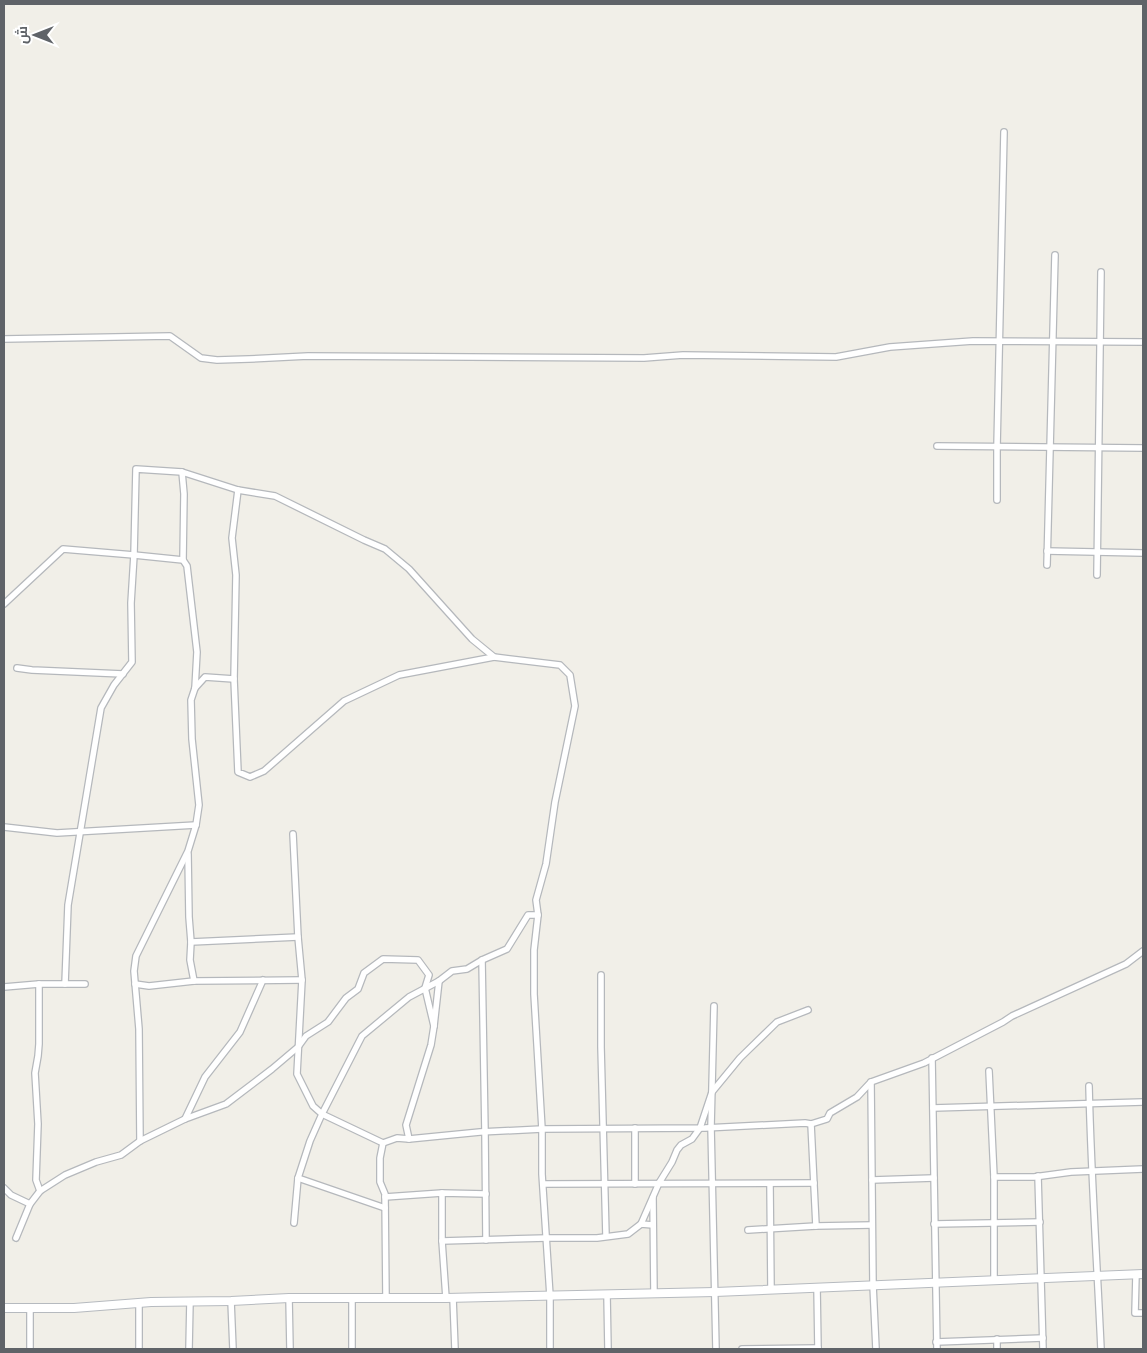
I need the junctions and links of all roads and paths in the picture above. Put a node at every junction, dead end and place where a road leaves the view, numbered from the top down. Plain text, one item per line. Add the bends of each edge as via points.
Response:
1 (1004, 132) dead end
2 (1055, 256) dead end
3 (1101, 272) dead end
4 (4, 338) edge
5 (999, 341) junction
6 (1053, 342) junction
7 (1100, 342) junction
8 (1143, 342) edge
9 (937, 446) dead end
10 (997, 447) junction
11 (1049, 447) junction
12 (1098, 448) junction
13 (1143, 448) edge
14 (182, 472) junction
15 (238, 490) junction
16 (997, 500) dead end
17 (1047, 551) junction
18 (1097, 552) junction
19 (1143, 553) edge
20 (134, 555) junction
21 (183, 560) junction
22 (1047, 565) dead end
23 (1097, 575) dead end
24 (4, 604) edge
25 (494, 657) junction
26 (18, 668) dead end
27 (123, 674) junction
28 (234, 679) junction
29 (195, 688) junction
30 (196, 825) junction
31 (4, 827) edge
32 (81, 832) junction
33 (293, 834) dead end
34 (188, 852) junction
35 (538, 916) junction
36 (298, 937) junction
37 (191, 942) junction
38 (1143, 951) edge
39 (482, 960) junction
40 (601, 975) dead end
41 (263, 980) junction
42 (302, 980) junction
43 (194, 981) junction
44 (439, 981) junction
45 (39, 984) junction
46 (64, 984) junction
47 (85, 984) dead end
48 (135, 984) junction
49 (4, 987) edge
50 (425, 988) junction
51 (714, 1006) dead end
52 (808, 1010) dead end
53 (434, 1026) junction
54 (298, 1047) junction
55 (932, 1058) junction
56 (989, 1071) dead end
57 (871, 1082) junction
58 (1089, 1086) dead end
59 (712, 1092) junction
60 (1143, 1102) edge
61 (1090, 1103) junction
62 (991, 1107) junction
63 (933, 1108) junction
64 (322, 1114) junction
65 (185, 1119) junction
66 (811, 1124) junction
67 (711, 1127) junction
68 (603, 1128) junction
69 (635, 1128) junction
70 (700, 1128) junction
71 (542, 1129) junction
72 (485, 1132) junction
73 (410, 1140) junction
74 (140, 1141) junction
75 (383, 1142) junction
76 (1143, 1169) edge
77 (1091, 1171) junction
78 (1038, 1176) junction
79 (994, 1177) junction
80 (298, 1178) junction
81 (934, 1178) junction
82 (872, 1180) junction
83 (543, 1184) junction
84 (604, 1184) junction
85 (635, 1184) junction
86 (656, 1184) junction
87 (712, 1184) junction
88 (770, 1184) junction
89 (814, 1184) junction
90 (4, 1188) edge
91 (40, 1190) junction
92 (442, 1194) junction
93 (486, 1194) junction
94 (653, 1196) junction
95 (385, 1197) junction
96 (30, 1204) junction
97 (385, 1208) junction
98 (1040, 1222) junction
99 (294, 1223) dead end
100 (994, 1223) junction
101 (641, 1224) junction
102 (934, 1224) junction
103 (653, 1225) junction
104 (872, 1225) junction
105 (816, 1226) junction
106 (748, 1230) dead end
107 (770, 1230) junction
108 (606, 1236) junction
109 (16, 1238) dead end
110 (547, 1238) junction
111 (486, 1240) junction
112 (442, 1241) junction
113 (1140, 1274) edge
114 (1098, 1276) junction
115 (1041, 1278) junction
116 (994, 1280) junction
117 (935, 1282) junction
118 (873, 1285) junction
119 (816, 1287) junction
120 (771, 1290) junction
121 (715, 1292) junction
122 (654, 1294) junction
123 (607, 1295) junction
124 (550, 1296) junction
125 (289, 1298) junction
126 (352, 1298) junction
127 (386, 1298) junction
128 (449, 1298) junction
129 (190, 1301) junction
130 (231, 1301) junction
131 (140, 1303) junction
132 (4, 1308) edge
133 (30, 1309) junction
134 (1143, 1313) edge
135 (1043, 1338) junction
136 (997, 1339) junction
137 (936, 1342) junction
138 (30, 1349) edge
139 (139, 1349) edge
140 (189, 1349) edge
141 (233, 1349) edge
142 (290, 1349) edge
143 (352, 1349) edge
144 (455, 1349) edge
145 (550, 1349) edge
146 (608, 1349) edge
147 (716, 1349) edge
148 (742, 1349) edge
149 (771, 1349) edge
150 (818, 1349) edge
151 (876, 1349) edge
152 (937, 1349) edge
153 (998, 1349) edge
154 (1043, 1349) edge
155 (1100, 1349) edge

1 - 5 street
2 - 6 street
3 - 7 street
4 - 5 street via 170,336 201,358 217,360 308,356 836,357 890,347
5 - 6 street
5 - 10 street
6 - 7 street
6 - 11 street
7 - 8 street
7 - 12 street
9 - 10 street
10 - 11 street
10 - 16 street
11 - 12 street
11 - 17 street
12 - 13 street
12 - 18 street
14 - 15 street
14 - 20 street via 136,469
14 - 21 street
15 - 25 street via 275,496 385,548 409,569 472,639
15 - 28 street via 232,538 236,575
17 - 18 street
17 - 22 street
18 - 19 street
18 - 23 street
20 - 21 street
20 - 24 street via 63,549
20 - 27 street via 132,662
21 - 29 street via 187,566 197,652
25 - 28 street via 399,675 344,701 264,771 250,777 238,772
25 - 35 street via 560,665 570,675 575,706 546,864 536,900
26 - 27 street
27 - 32 street via 101,708
28 - 29 street via 205,677
29 - 30 street via 191,700 199,805
30 - 32 street
30 - 34 street
31 - 32 street via 57,833
32 - 46 street via 68,905
33 - 36 street
34 - 37 street
34 - 48 street via 136,956
35 - 39 street via 528,916 507,949
35 - 71 street via 534,994
36 - 37 street
36 - 42 street
37 - 43 street
38 - 55 street via 1126,964 1012,1016
39 - 44 street via 467,969 452,971
39 - 72 street
40 - 68 street
41 - 42 street
41 - 43 street
41 - 65 street via 240,1032 205,1077
42 - 54 street
43 - 48 street via 148,986
44 - 50 street
44 - 53 street
45 - 46 street
45 - 49 street
45 - 91 street via 39,1044 35,1073 38,1124 36,1180
46 - 47 street
48 - 74 street
50 - 53 street
50 - 54 street via 429,976 418,960 383,959 364,973 358,989 346,998 328,1022 306,1036
50 - 64 street via 409,997 362,1036
51 - 59 street
52 - 59 street via 777,1022 740,1058
53 - 73 street via 406,1125
54 - 64 street via 297,1074 313,1106
54 - 65 street via 226,1104
55 - 57 street
55 - 63 street
56 - 62 street
57 - 66 street via 827,1119
57 - 82 street
58 - 61 street
59 - 67 street
59 - 70 street
60 - 61 street
61 - 62 street
61 - 77 street
62 - 63 street
62 - 79 street
63 - 81 street
64 - 75 street
64 - 80 street
65 - 74 street
66 - 67 street
66 - 89 street
67 - 70 street
67 - 87 street
68 - 69 street
68 - 71 street
68 - 84 street
69 - 70 street
69 - 85 street
70 - 86 street via 677,1150
71 - 72 street
71 - 83 street
72 - 73 street
72 - 93 street
73 - 75 street via 397,1138
74 - 91 street via 121,1155 96,1162
75 - 95 street via 380,1182
76 - 77 street
77 - 78 street
77 - 114 street
78 - 79 street
78 - 98 street
79 - 100 street
80 - 97 street
80 - 99 street
81 - 82 street
81 - 102 street
82 - 104 street
83 - 84 street
83 - 110 street
84 - 85 street
84 - 108 street
85 - 86 street
86 - 87 street
86 - 94 street
87 - 88 street
87 - 121 street
88 - 89 street
88 - 107 street
89 - 105 street
90 - 96 street
91 - 96 street
92 - 93 street
92 - 95 street
92 - 112 street
93 - 111 street
94 - 101 street
94 - 103 street
95 - 97 street
96 - 109 street
97 - 127 street
98 - 100 street
98 - 115 street
100 - 102 street
100 - 116 street
101 - 103 street
101 - 108 street via 628,1234
102 - 117 street
103 - 122 street
104 - 105 street
104 - 118 street
105 - 107 street
106 - 107 street
107 - 120 street
108 - 110 street
110 - 111 street
110 - 124 street
111 - 112 street
112 - 128 street
113 - 114 main road
113 - 134 street via 1135,1313
114 - 115 main road
114 - 155 street
115 - 116 main road
115 - 135 street
116 - 117 main road
117 - 118 main road
117 - 137 street
118 - 119 main road
118 - 151 street
119 - 120 main road
119 - 150 street
120 - 121 main road
121 - 122 main road
121 - 147 street
122 - 123 main road
123 - 124 main road
123 - 146 street
124 - 128 main road
124 - 145 street
125 - 126 main road
125 - 130 main road
125 - 142 street
126 - 127 main road
126 - 143 street
127 - 128 main road
128 - 144 street
129 - 130 main road
129 - 131 main road
129 - 140 street
130 - 141 street
131 - 133 main road
131 - 139 street
132 - 133 main road
133 - 138 street
135 - 136 street
135 - 154 street
136 - 137 street
136 - 153 street
137 - 152 street
148 - 149 street
149 - 150 street

